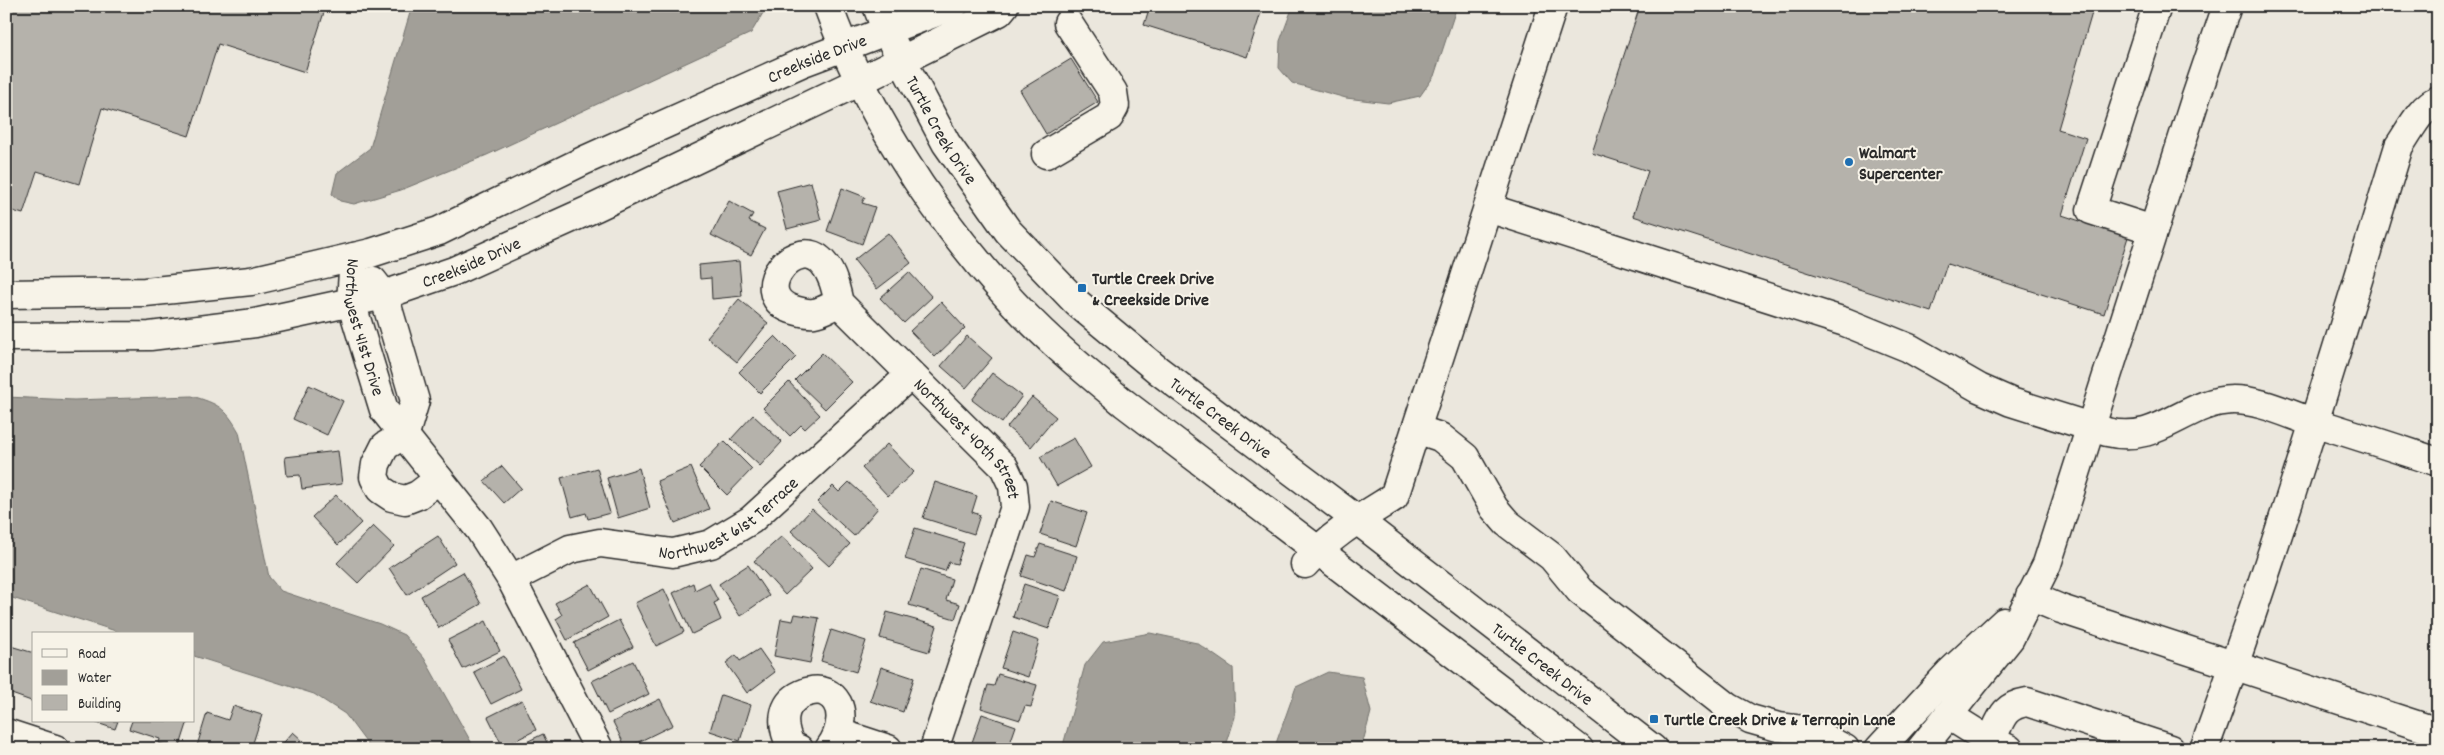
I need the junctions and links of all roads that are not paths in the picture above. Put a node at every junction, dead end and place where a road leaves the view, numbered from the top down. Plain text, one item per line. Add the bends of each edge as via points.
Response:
1 (828, 6) edge
2 (877, 6) edge
3 (1004, 6) edge
4 (1553, 6) edge
5 (2157, 6) edge
6 (2227, 6) edge
7 (944, 8) edge
8 (1068, 23) dead end
9 (887, 32) junction
10 (843, 48) junction
11 (902, 61) junction
12 (860, 81) junction
13 (2438, 100) edge
14 (1046, 154) dead end
15 (1488, 208) junction
16 (2153, 230) junction
17 (354, 257) junction
18 (6, 294) edge
19 (384, 295) junction
20 (351, 302) junction
21 (839, 303) dead end
22 (6, 336) edge
23 (405, 368) junction
24 (910, 375) junction
25 (374, 377) junction
26 (2314, 422) junction
27 (2091, 426) junction
28 (1416, 428) junction
29 (404, 434) junction
30 (2438, 462) edge
31 (439, 479) junction
32 (1356, 520) junction
33 (1311, 556) junction
34 (511, 579) junction
35 (2030, 596) junction
36 (2234, 666) junction
37 (1948, 715) junction
38 (2438, 732) edge
39 (6, 733) edge
40 (834, 741) edge
41 (2000, 745) edge
42 (55, 749) edge
43 (599, 749) edge
44 (799, 749) edge
45 (888, 749) edge
46 (934, 749) edge
47 (1579, 749) edge
48 (1653, 749) edge
49 (1845, 749) edge
50 (1879, 749) edge
51 (1921, 749) edge
52 (2170, 749) edge
53 (2204, 749) edge

1 - 10 street
2 - 9 street, Turtle Creek Drive
3 - 11 street, Creekside Drive via 999,12
4 - 15 street
5 - 16 street via 2091,210
6 - 16 street
7 - 9 street, Creekside Drive
8 - 14 street via 1113,92 1115,106 1110,117
9 - 10 street, Creekside Drive
9 - 11 street, Turtle Creek Drive
10 - 12 street
10 - 17 street, Creekside Drive via 801,63 620,144 438,231
11 - 12 street, Creekside Drive
11 - 32 street, Turtle Creek Drive via 946,143 1003,224 1072,297 1159,371
12 - 19 street, Creekside Drive via 454,271
12 - 33 street via 905,161 972,256 1000,288 1077,365
13 - 26 street via 2432,102 2399,146
15 - 27 street via 1845,322 1910,348 1979,388 2011,402
15 - 28 street
16 - 27 street
17 - 18 street, Creekside Drive via 250,281 145,292
17 - 19 street, Northwest 41st Drive
17 - 20 street, Northwest 41st Drive
19 - 20 street, Creekside Drive
19 - 23 street, Northwest 41st Drive
20 - 22 street, Creekside Drive via 255,323 150,336
20 - 25 street, Northwest 41st Drive
21 - 24 street, Northwest 40th Street
23 - 25 street
23 - 29 street, Northwest 41st Drive via 415,402
24 - 34 street, Northwest 61st Terrace via 751,520 711,544 673,553 600,543 570,549
24 - 46 street, Northwest 40th Street via 1004,468 1014,486 1015,506
25 - 29 street, Northwest 41st Drive via 384,410
26 - 27 street via 2251,402 2234,400 2198,407 2168,425 2147,432 2123,436
26 - 30 street
26 - 36 street
27 - 35 street via 2047,564
28 - 32 street via 1394,497
28 - 49 street via 1440,438 1465,457 1494,508 1507,523 1552,557 1580,591 1728,707 1750,719 1803,730
29 - 31 street, Northwest 41st Drive
29 - 31 street via 385,446 376,464 374,477 380,489 405,500 418,495
31 - 34 street, Northwest 41st Drive via 479,529
32 - 33 street
32 - 48 street, Turtle Creek Drive
33 - 47 street
34 - 43 street, Northwest 41st Drive
35 - 36 street via 2060,609
35 - 37 street via 2010,638
35 - 50 street via 1950,672
36 - 38 street
36 - 53 street
37 - 41 street
37 - 51 street
39 - 42 street
40 - 44 street via 841,718 834,700 825,692 809,691 794,697 783,718 791,746
40 - 45 street
41 - 52 street via 2005,712 2015,704 2027,702

